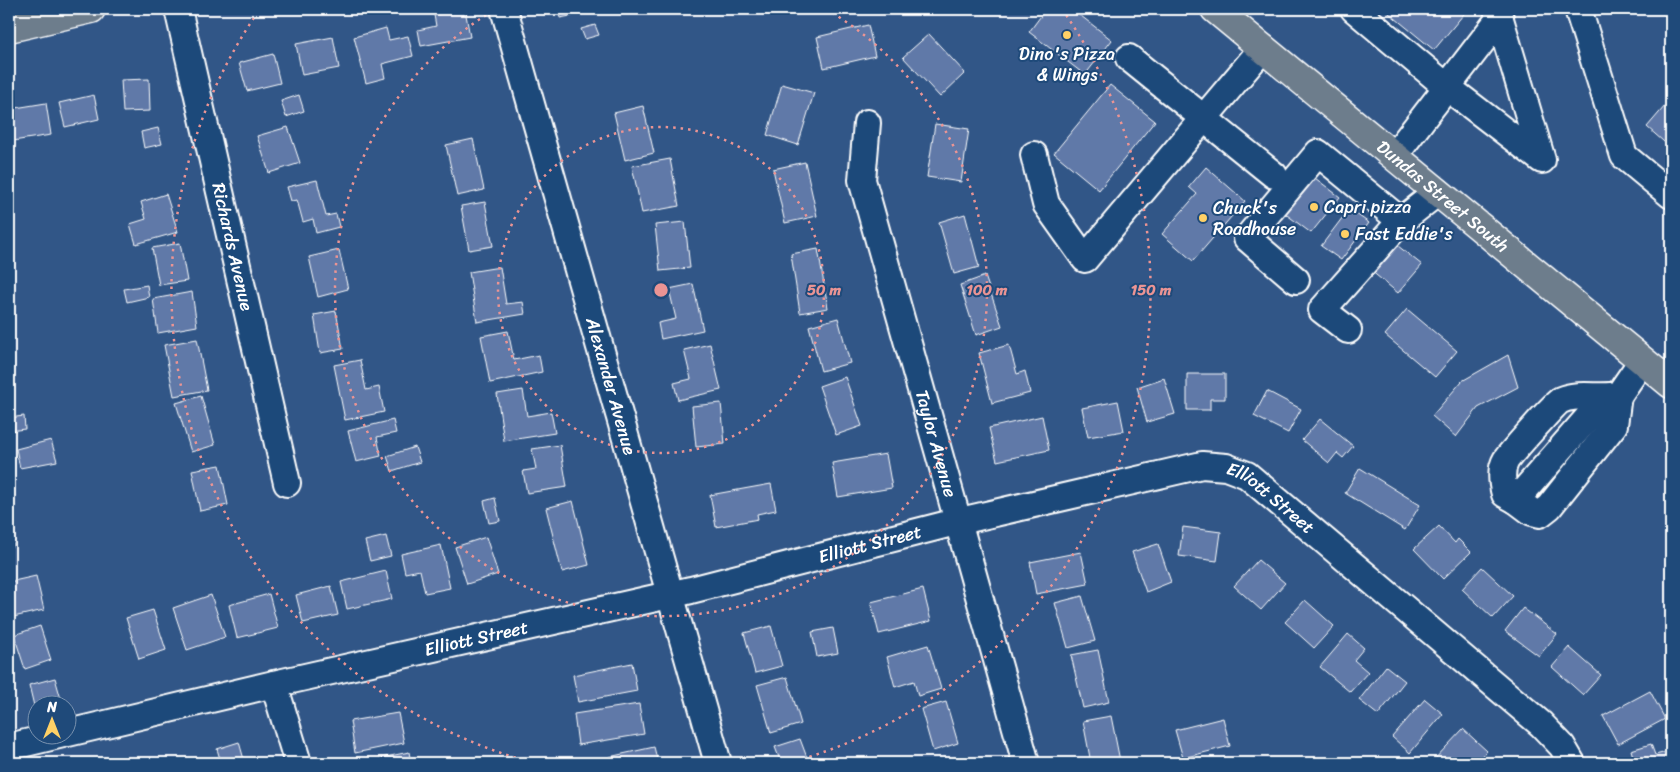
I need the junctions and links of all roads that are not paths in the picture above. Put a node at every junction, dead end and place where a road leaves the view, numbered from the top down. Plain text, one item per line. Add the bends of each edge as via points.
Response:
1 (91, 9) edge
2 (178, 9) edge
3 (504, 9) edge
4 (1216, 9) edge
5 (1354, 9) edge
6 (1578, 9) edge
7 (1499, 13) edge
8 (9, 28) edge
9 (1263, 48) junction
10 (1129, 58) dead end
11 (1447, 88) junction
12 (1204, 118) junction
13 (867, 123) dead end
14 (1034, 154) dead end
15 (1394, 156) junction
16 (1274, 175) dead end
17 (1438, 192) junction
18 (1671, 195) edge
19 (1401, 221) junction
20 (1296, 280) dead end
21 (1348, 330) dead end
22 (1642, 360) junction
23 (1671, 384) edge
24 (1618, 395) junction
25 (287, 484) dead end
26 (956, 522) junction
27 (670, 593) junction
28 (274, 684) junction
29 (78, 731) edge
30 (28, 742) edge
31 (9, 747) edge
32 (298, 763) edge
33 (718, 763) edge
34 (1026, 763) edge
35 (1572, 763) edge

1 - 8 main road
2 - 25 street, Richards Avenue
3 - 27 street, Alexander Avenue
4 - 9 main road, Dundas Street South
5 - 11 street
6 - 18 street via 1624,156
7 - 11 street
7 - 11 street via 1542,160
9 - 12 street
9 - 15 main road, Dundas Street South
10 - 12 street
11 - 15 street
12 - 14 street via 1085,259 1046,204
12 - 16 street
13 - 26 street, Taylor Avenue via 862,180
15 - 17 main road, Dundas Street South
17 - 19 street
17 - 22 main road, Dundas Street South
19 - 20 street via 1318,154 1247,238
19 - 21 street via 1322,310
22 - 23 main road, Dundas Street South
22 - 24 street
24 - 24 street via 1614,425 1548,507 1540,514 1532,512 1505,494 1501,481 1506,461 1560,400
26 - 27 street, Elliott Street
26 - 34 street, Taylor Avenue
26 - 35 street, Elliott Street via 1202,465 1226,467 1247,475 1541,724 1562,746
27 - 28 street, Elliott Street
27 - 33 street, Alexander Avenue
28 - 29 street, Elliott Street
28 - 32 street
30 - 31 street

